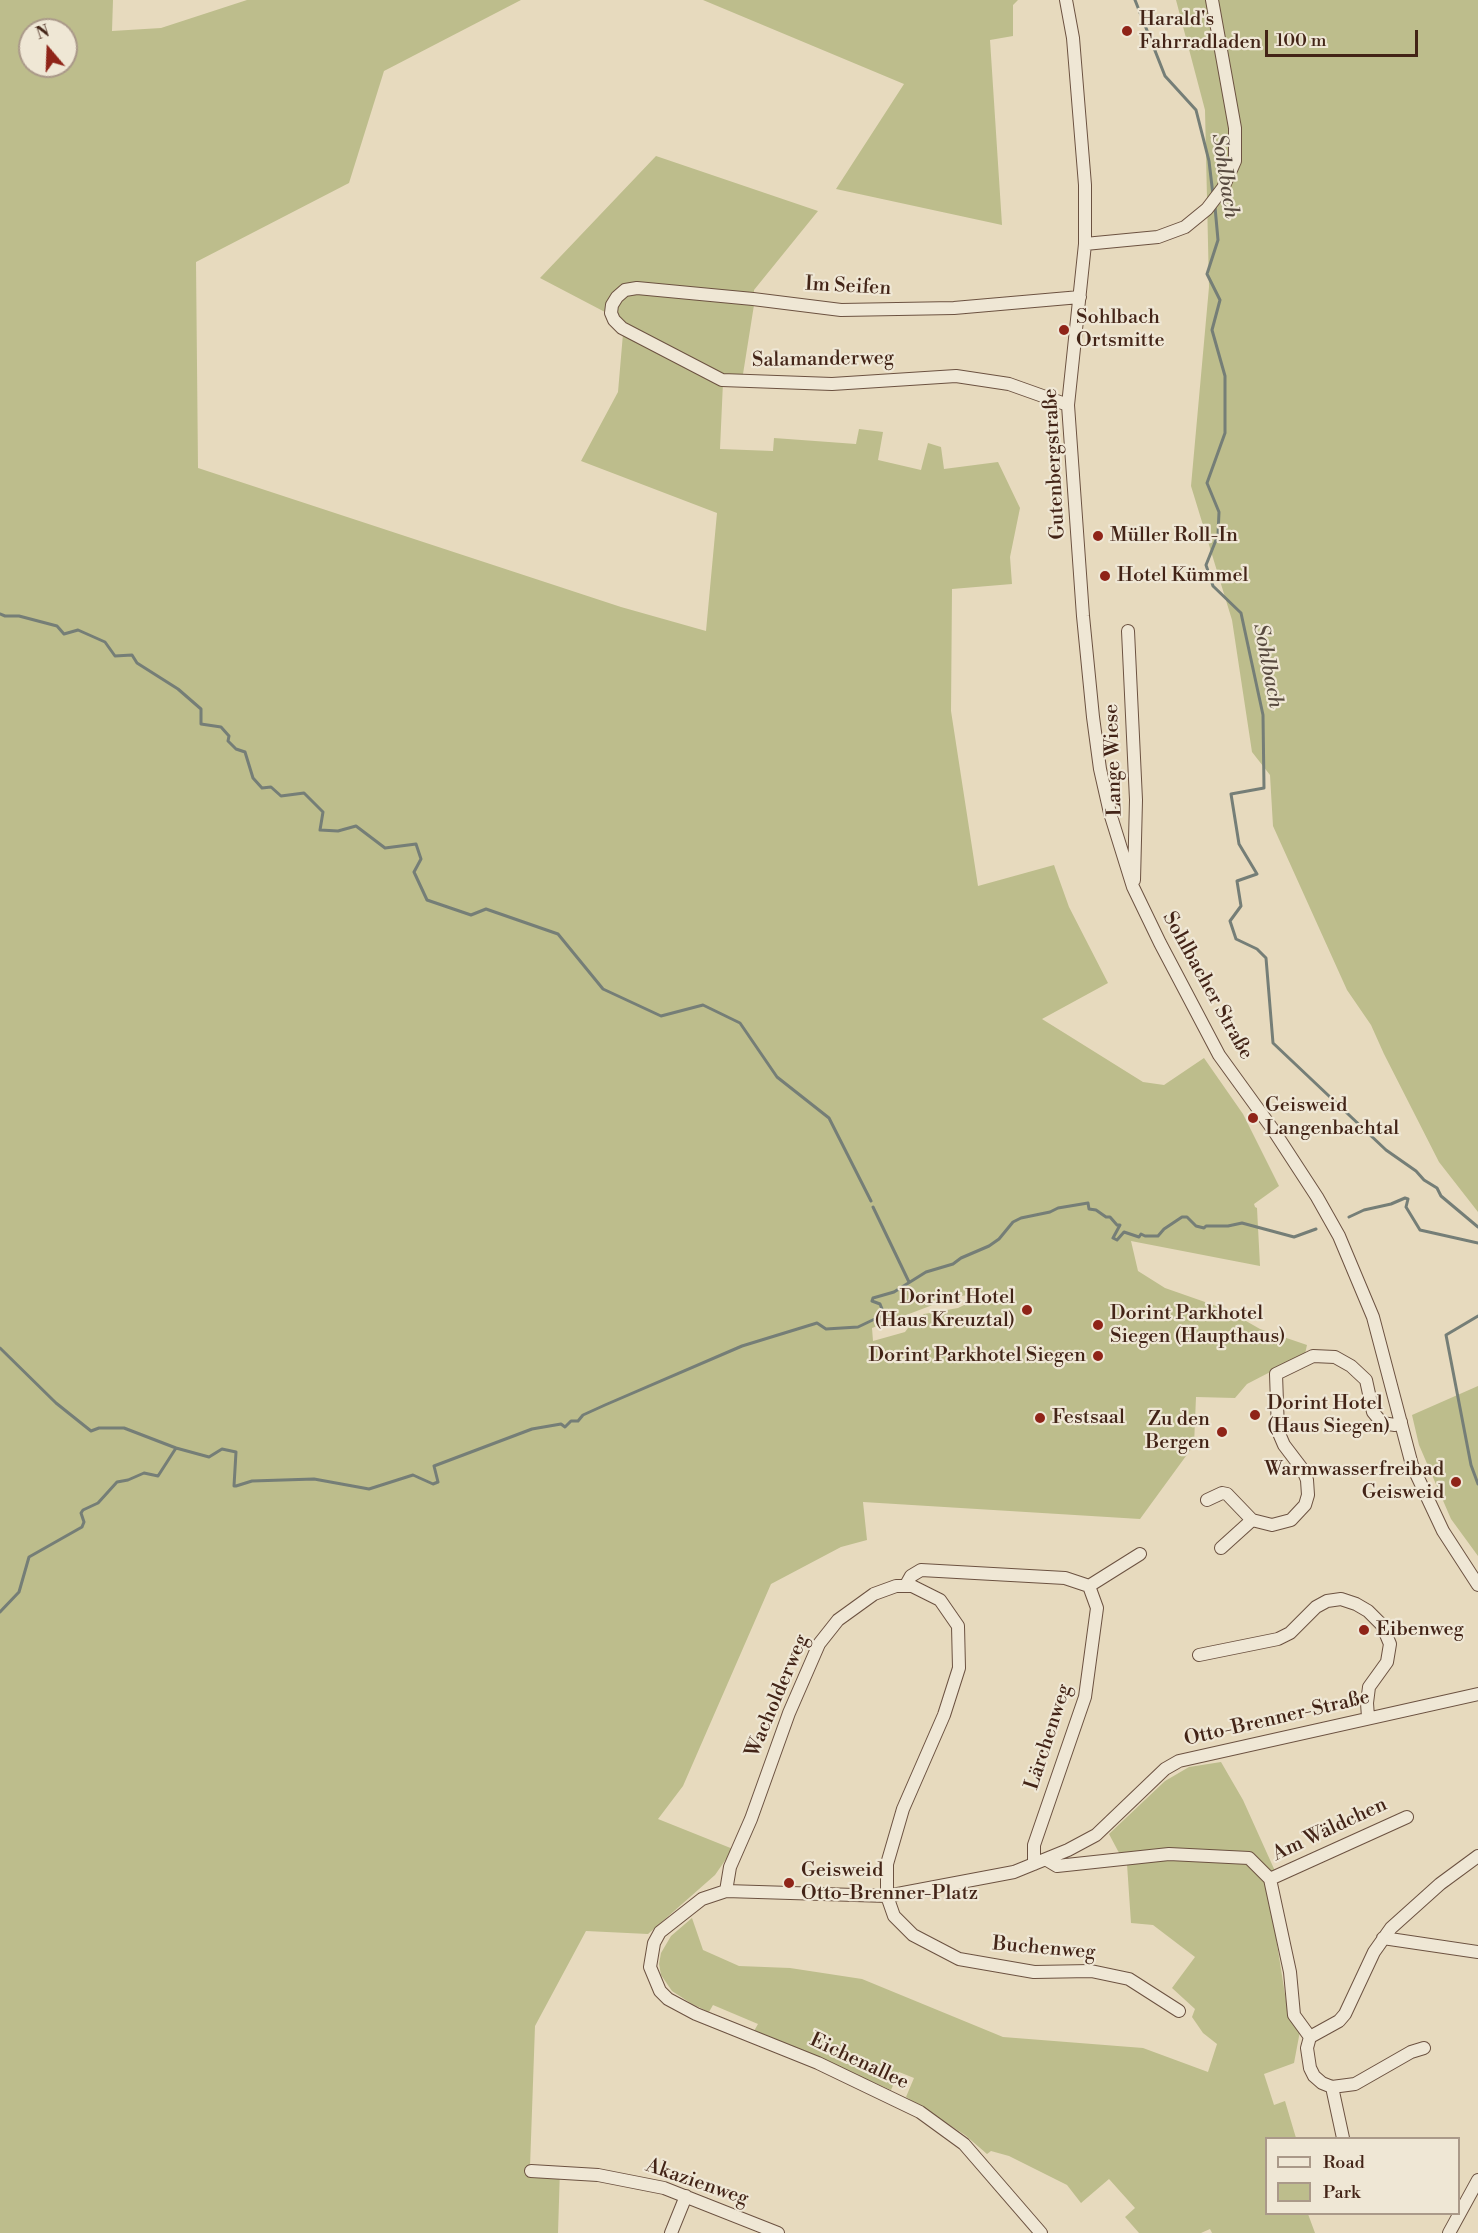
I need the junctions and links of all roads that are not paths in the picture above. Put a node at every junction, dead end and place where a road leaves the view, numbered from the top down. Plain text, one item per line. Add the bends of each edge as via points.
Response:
1 (1066, 0) edge
2 (1212, 0) edge
3 (1085, 244) junction
4 (617, 297) joint
5 (1080, 297) junction
6 (1068, 405) junction
7 (1128, 631) dead end
8 (1133, 887) junction
9 (1401, 1422) junction
10 (1207, 1500) dead end
11 (1252, 1521) junction
12 (1221, 1548) dead end
13 (1140, 1554) dead end
14 (1478, 1584) edge
15 (906, 1586) junction
16 (1089, 1586) junction
17 (1199, 1655) dead end
18 (1478, 1694) edge
19 (1368, 1717) junction
20 (1407, 1817) dead end
21 (1478, 1856) edge
22 (1047, 1860) junction
23 (1034, 1864) junction
24 (1270, 1879) junction
25 (726, 1891) junction
26 (887, 1896) junction
27 (1383, 1938) junction
28 (1478, 1952) edge
29 (1179, 2011) dead end
30 (1310, 2037) junction
31 (1424, 2048) dead end
32 (1332, 2087) junction
33 (1343, 2137) edge
34 (531, 2171) dead end
35 (1478, 2180) edge
36 (687, 2196) junction
37 (1460, 2213) edge
38 (1459, 2215) edge
39 (671, 2233) edge
40 (778, 2233) edge
41 (1041, 2233) edge
42 (1449, 2233) edge

1 - 3 street, Gutenbergstraße via 1081,122
2 - 3 street via 1235,128 1235,161 1223,188 1207,209 1185,227 1158,237
3 - 5 street, Gutenbergstraße
4 - 5 street, Im Seifen via 625,290 656,288 840,310 954,308
4 - 6 street, Salamanderweg via 611,314 622,328 722,380 832,384 956,376 1009,384
5 - 6 street, Gutenbergstraße
6 - 8 street, Gutenbergstraße via 1083,616 1100,769
7 - 8 street, Lange Wiese via 1136,800
8 - 9 street, Sohlbacher Straße via 1219,1055 1274,1131 1339,1236 1373,1317
9 - 11 street via 1382,1423 1373,1412 1366,1380 1335,1357 1313,1356 1276,1374 1278,1431 1304,1470 1308,1495 1305,1505 1291,1520 1272,1525
9 - 14 street, Sohlbacher Straße via 1412,1465 1443,1531
10 - 11 street via 1227,1494
11 - 12 street
13 - 16 street
15 - 16 street via 911,1576 921,1570 1065,1578
15 - 25 street, Wacholderweg via 882,1590 864,1600 838,1620 819,1644 730,1867
15 - 26 street via 940,1600 957,1626 959,1668 944,1715 903,1809 887,1864
16 - 23 street, Lärchenweg via 1097,1608 1085,1697 1034,1845
17 - 19 street via 1278,1639 1327,1601 1341,1599 1356,1604 1382,1625 1390,1644 1387,1662 1369,1687
18 - 19 street, Otto-Brenner-Straße
19 - 22 street, Otto-Brenner-Straße via 1179,1761 1096,1834
20 - 24 street, Am Wäldchen
21 - 27 street via 1404,1914
22 - 23 street, Otto-Brenner-Straße
22 - 24 street via 1057,1866 1169,1854 1249,1858
23 - 26 street, Otto-Brenner-Straße via 1014,1872
24 - 30 street via 1290,1972 1294,2015
25 - 26 street, Otto-Brenner-Straße
25 - 41 street, Eichenallee via 702,1899 660,1932 650,1956 650,1967 660,1991 696,2014 818,2063 920,2112 964,2144
26 - 29 street, Buchenweg via 894,1917 913,1935 959,1959 1034,1972 1091,1971 1128,1979
27 - 28 street
27 - 30 street via 1345,2014
30 - 32 street via 1310,2068 1322,2083
31 - 32 street via 1355,2084
32 - 33 street
34 - 36 street, Akazienweg via 598,2175
35 - 37 street
36 - 39 street
36 - 40 street, Akazienweg
38 - 42 street

